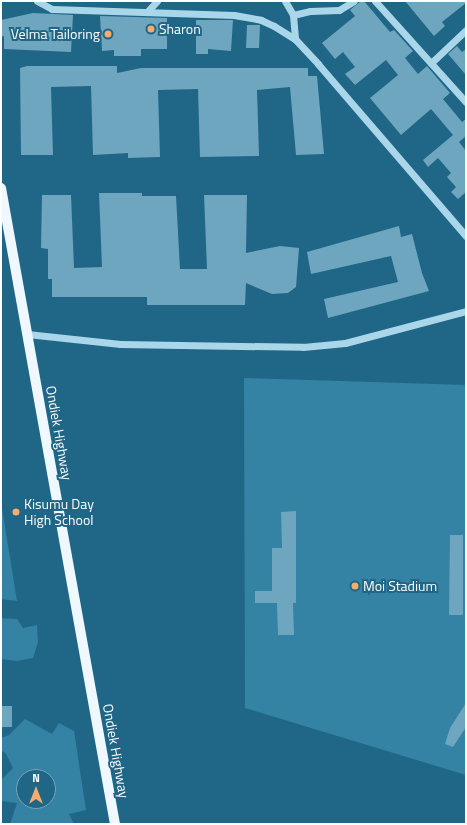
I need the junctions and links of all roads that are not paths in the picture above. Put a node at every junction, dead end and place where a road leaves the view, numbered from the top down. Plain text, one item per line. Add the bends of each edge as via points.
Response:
1 (37, 1) edge
2 (157, 1) edge
3 (285, 1) edge
4 (354, 1) edge
5 (376, 1) edge
6 (147, 12) junction
7 (293, 15) junction
8 (466, 30) edge
9 (295, 39) junction
10 (431, 63) junction
11 (466, 102) edge
12 (1, 188) edge
13 (466, 236) edge
14 (466, 311) edge
15 (27, 334) junction
16 (115, 824) edge

1 - 6 street via 52,10
2 - 6 street
3 - 7 street
4 - 7 street via 339,10 310,11
5 - 10 street
6 - 9 street via 249,17 261,20
7 - 9 street
8 - 10 street
9 - 13 street
10 - 11 street
12 - 15 main road, Ondiek Highway
14 - 15 street via 344,343 303,346 120,344
15 - 16 main road, Ondiek Highway

